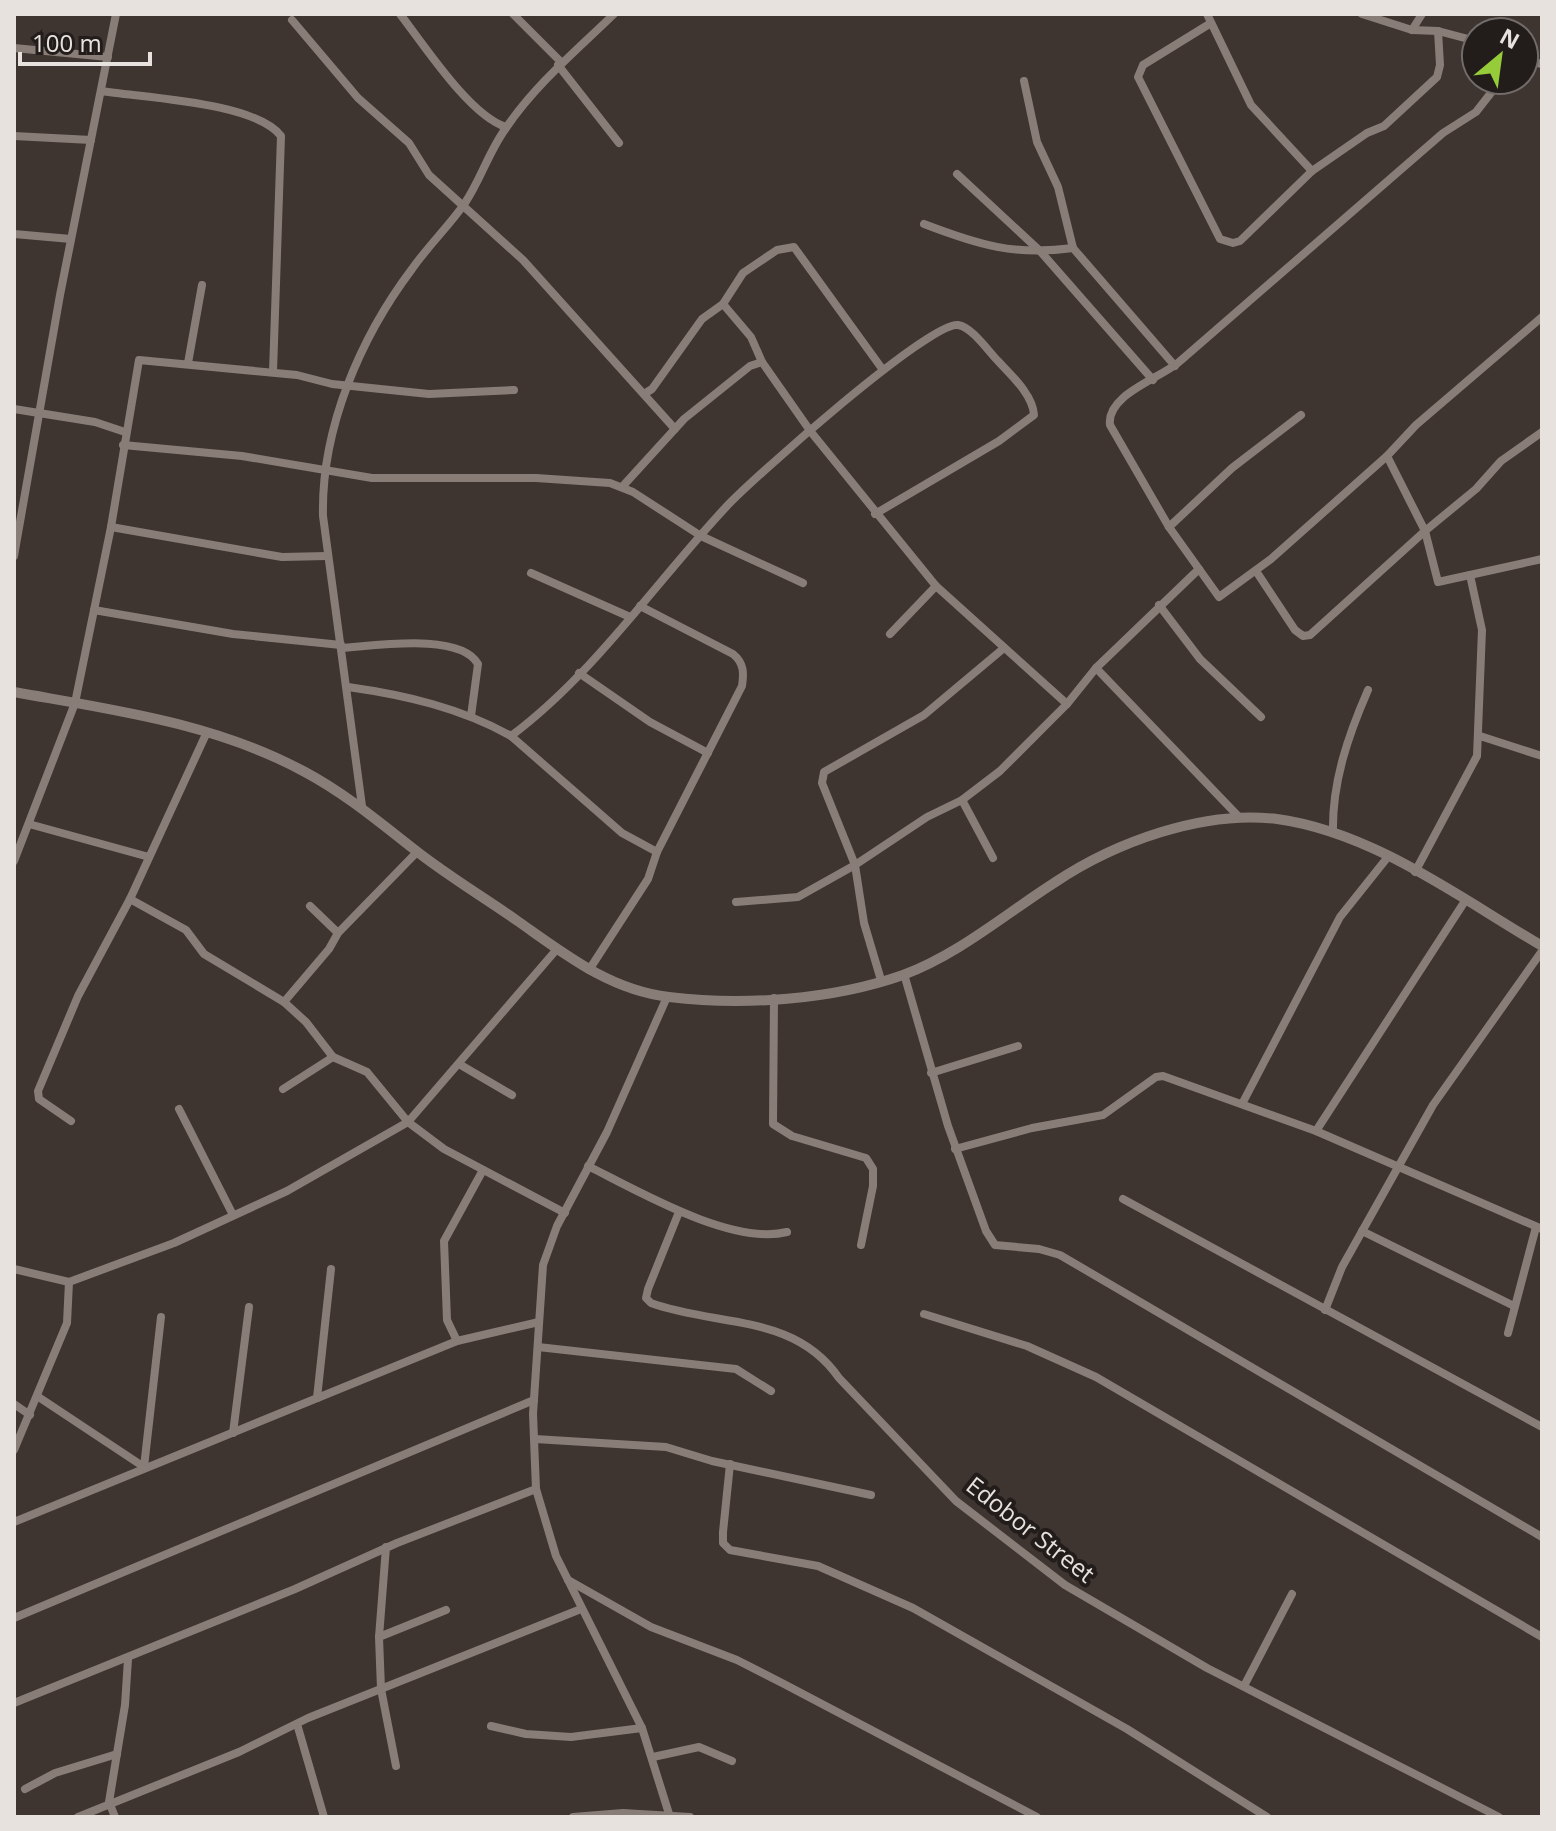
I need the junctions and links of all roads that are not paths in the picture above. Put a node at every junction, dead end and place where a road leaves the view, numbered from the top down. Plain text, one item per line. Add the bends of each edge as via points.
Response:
1 (116, 14) edge
2 (400, 14) edge
3 (513, 14) edge
4 (614, 14) edge
5 (1207, 14) edge
6 (1362, 14) edge
7 (1422, 14) edge
8 (292, 20) dead end
9 (1211, 23) junction
10 (1412, 30) junction
11 (1438, 31) junction
12 (1460, 37) edge
13 (14, 48) edge
14 (108, 57) junction
15 (560, 64) junction
16 (1024, 81) dead end
17 (101, 91) junction
18 (1488, 96) edge
19 (506, 127) junction
20 (14, 136) edge
21 (91, 140) junction
22 (619, 143) dead end
23 (1312, 171) junction
24 (957, 174) dead end
25 (464, 205) junction
26 (924, 224) dead end
27 (14, 234) edge
28 (71, 239) junction
29 (1073, 248) junction
30 (1041, 252) junction
31 (202, 285) dead end
32 (723, 304) junction
33 (1542, 317) edge
34 (762, 362) junction
35 (188, 363) junction
36 (1175, 366) junction
37 (883, 370) junction
38 (273, 372) junction
39 (1153, 380) junction
40 (348, 385) junction
41 (514, 390) dead end
42 (644, 394) junction
43 (14, 409) edge
44 (39, 413) junction
45 (1301, 415) dead end
46 (675, 429) junction
47 (125, 432) junction
48 (811, 432) junction
49 (1542, 432) edge
50 (123, 445) junction
51 (1387, 456) junction
52 (325, 469) junction
53 (622, 487) junction
54 (875, 514) junction
55 (111, 527) junction
56 (1169, 527) junction
57 (1425, 531) junction
58 (701, 536) junction
59 (14, 556) edge
60 (327, 556) junction
61 (1542, 559) edge
62 (1199, 569) junction
63 (1256, 571) junction
64 (531, 573) dead end
65 (1470, 575) junction
66 (803, 583) dead end
67 (936, 586) junction
68 (1159, 605) junction
69 (640, 606) junction
70 (94, 610) junction
71 (630, 617) junction
72 (890, 634) dead end
73 (341, 646) junction
74 (1004, 648) junction
75 (1096, 668) junction
76 (579, 673) junction
77 (348, 687) junction
78 (1368, 690) dead end
79 (14, 692) edge
80 (75, 703) junction
81 (1067, 704) junction
82 (471, 716) junction
83 (1261, 717) dead end
84 (207, 732) junction
85 (511, 736) junction
86 (1480, 736) junction
87 (708, 753) junction
88 (1542, 756) edge
89 (962, 800) junction
90 (362, 806) junction
91 (1239, 817) junction
92 (29, 824) junction
93 (1333, 832) junction
94 (417, 852) junction
95 (657, 852) junction
96 (149, 857) junction
97 (993, 858) dead end
98 (1387, 858) junction
99 (14, 861) edge
100 (855, 865) junction
101 (1415, 872) junction
102 (130, 899) junction
103 (1465, 901) junction
104 (736, 902) dead end
105 (310, 906) dead end
106 (338, 933) junction
107 (1542, 948) edge
108 (557, 949) junction
109 (589, 970) junction
110 (904, 974) junction
111 (881, 980) junction
112 (667, 997) junction
113 (774, 998) junction
114 (284, 1002) junction
115 (1018, 1046) dead end
116 (333, 1057) junction
117 (459, 1064) junction
118 (931, 1073) junction
119 (283, 1089) dead end
120 (512, 1095) dead end
121 (1242, 1104) junction
122 (179, 1109) dead end
123 (71, 1121) dead end
124 (408, 1122) junction
125 (1316, 1131) junction
126 (955, 1149) junction
127 (588, 1166) junction
128 (483, 1170) junction
129 (1399, 1171) junction
130 (1123, 1199) dead end
131 (679, 1212) junction
132 (565, 1213) junction
133 (233, 1215) junction
134 (1539, 1228) edge
135 (1362, 1231) junction
136 (787, 1232) dead end
137 (861, 1245) dead end
138 (14, 1269) edge
139 (331, 1269) dead end
140 (69, 1282) junction
141 (1514, 1306) junction
142 (249, 1307) dead end
143 (1325, 1310) junction
144 (924, 1314) dead end
145 (161, 1317) dead end
146 (539, 1322) junction
147 (1508, 1333) dead end
148 (457, 1341) junction
149 (538, 1347) junction
150 (771, 1391) dead end
151 (37, 1396) junction
152 (317, 1398) junction
153 (534, 1400) junction
154 (14, 1404) edge
155 (30, 1415) junction
156 (1542, 1427) edge
157 (233, 1433) junction
158 (535, 1439) junction
159 (14, 1450) edge
160 (730, 1464) junction
161 (144, 1467) junction
162 (536, 1489) junction
163 (871, 1495) dead end
164 (14, 1522) edge
165 (1542, 1537) edge
166 (386, 1547) junction
167 (568, 1580) junction
168 (1292, 1594) dead end
169 (581, 1609) junction
170 (446, 1610) dead end
171 (14, 1618) edge
172 (379, 1637) junction
173 (1542, 1637) edge
174 (128, 1659) junction
175 (1244, 1686) junction
176 (381, 1689) junction
177 (14, 1703) edge
178 (297, 1724) junction
179 (491, 1726) dead end
180 (642, 1728) junction
181 (117, 1754) junction
182 (653, 1757) junction
183 (732, 1761) dead end
184 (396, 1766) dead end
185 (25, 1789) dead end
186 (109, 1802) junction
187 (669, 1816) edge
188 (78, 1817) edge
189 (115, 1817) edge
190 (324, 1817) edge
191 (573, 1817) edge
192 (690, 1817) edge
193 (1037, 1817) edge
194 (1267, 1817) edge
195 (1499, 1817) edge

1 - 14 street
2 - 19 street via 468,99
3 - 15 street
4 - 15 street
5 - 9 street
6 - 10 street
7 - 10 street
8 - 25 street via 358,98 409,143 429,175
9 - 23 street via 1251,105
9 - 23 street via 1143,65 1138,77 1220,239 1240,241
10 - 11 street
11 - 12 street
11 - 23 street via 1437,77 1384,126
13 - 14 street
14 - 17 street
15 - 19 street
15 - 22 street
16 - 29 street via 1037,142 1061,197
17 - 21 street
17 - 38 street via 228,110 259,119 281,136
18 - 36 street
19 - 25 street
20 - 21 street
21 - 28 street
24 - 30 street
25 - 40 street via 390,300
25 - 42 street via 523,260
26 - 30 street via 986,248
27 - 28 street
28 - 44 street
29 - 30 street
29 - 36 street
30 - 39 street
31 - 35 street
32 - 34 street via 751,337
32 - 37 street via 743,273 777,250 794,247
32 - 42 street via 702,319
33 - 51 street
34 - 46 street via 750,366
34 - 48 street
35 - 38 street
35 - 47 street via 139,360
36 - 39 street
37 - 48 street
37 - 54 street via 949,325 960,325 1010,373 1034,411 1031,421
38 - 40 street
39 - 56 street via 1117,404 1109,419
40 - 41 street via 429,394
40 - 52 street
42 - 46 street
43 - 44 street
44 - 47 street
44 - 59 street
45 - 56 street via 1232,468
46 - 53 street
47 - 50 street
48 - 54 street
48 - 58 street
49 - 57 street via 1501,461 1467,498
50 - 52 street
50 - 55 street
51 - 57 street
51 - 63 street
52 - 53 street via 372,478 536,478
52 - 60 street
53 - 58 street
54 - 67 street
55 - 60 street via 282,557
55 - 70 street
56 - 62 street
57 - 63 street via 1310,635 1295,630
57 - 65 street via 1438,582
58 - 66 street
58 - 69 street
60 - 73 street
61 - 65 street
62 - 63 street via 1219,597
62 - 68 street
64 - 71 street
65 - 86 street via 1482,630
67 - 72 street
67 - 74 street
68 - 75 street
68 - 83 street via 1200,659
69 - 71 street
69 - 87 street via 733,654 742,667 742,686
70 - 73 street
70 - 80 street
71 - 76 street
73 - 77 street
73 - 82 street via 432,644 464,650 478,664
74 - 81 street
74 - 100 street via 924,715 824,772 822,783
75 - 81 street
75 - 91 street
76 - 85 street
76 - 87 street via 650,722
77 - 82 street
77 - 90 street
78 - 93 street via 1344,753 1332,807
79 - 80 street
80 - 84 street
80 - 92 street
81 - 89 street via 1000,771
82 - 85 street
84 - 90 street via 267,752
84 - 96 street
85 - 95 street via 622,833
86 - 88 street
86 - 101 street via 1474,767
87 - 95 street
89 - 97 street
89 - 100 street
90 - 94 street
91 - 93 street
91 - 110 street via 1177,829 1107,853 1054,882 988,930
92 - 96 street
92 - 99 street
93 - 98 street
94 - 106 street
94 - 108 street
95 - 109 street via 648,879
96 - 102 street
98 - 101 street
98 - 121 street via 1333,929
100 - 104 street via 798,897
100 - 111 street via 864,923
101 - 103 street
102 - 114 street via 186,930 204,954
102 - 123 street via 78,996 38,1091 39,1099
103 - 107 street
103 - 125 street
105 - 106 street
106 - 114 street
107 - 129 street via 1433,1105
108 - 109 street
108 - 117 street
109 - 112 street
110 - 111 street
110 - 118 street
111 - 113 street
112 - 113 street
112 - 127 street
113 - 137 street via 773,1124 792,1136 866,1158 873,1169 873,1186
114 - 116 street
115 - 118 street
116 - 119 street
116 - 124 street via 367,1072
117 - 120 street
117 - 124 street
118 - 126 street
121 - 125 street
121 - 126 street via 1171,1077 1156,1077 1103,1115
122 - 133 street
124 - 128 street
124 - 133 street via 287,1191
125 - 129 street
126 - 165 street via 995,1245 1060,1255
127 - 131 street
127 - 132 street
128 - 132 street
128 - 148 street via 444,1241 447,1320
129 - 134 street
129 - 135 street
130 - 143 street
131 - 136 street via 759,1234
131 - 175 street, Edobor Street via 648,1289 651,1303 753,1323 808,1346 956,1501 1026,1556 1131,1626
132 - 146 street via 543,1265
133 - 140 street
134 - 141 street
135 - 141 street
135 - 143 street
138 - 140 street
139 - 152 street
140 - 151 street via 67,1323
141 - 147 street
142 - 157 street
143 - 156 street
144 - 173 street via 1027,1346 1096,1377
145 - 161 street
146 - 148 street
146 - 149 street
148 - 152 street
149 - 150 street via 736,1369
149 - 153 street
151 - 155 street
151 - 161 street
152 - 157 street
153 - 158 street
153 - 171 street
154 - 155 street
155 - 159 street
157 - 161 street
158 - 160 street via 666,1447
158 - 162 street
160 - 163 street
160 - 194 street via 723,1543 730,1550 818,1566 913,1608 1127,1729
161 - 164 street
162 - 166 street
162 - 167 street
166 - 172 street
166 - 174 street
167 - 169 street
167 - 193 street via 651,1627 737,1660
168 - 175 street
169 - 176 street
169 - 180 street
170 - 172 street
172 - 176 street
174 - 177 street
174 - 181 street
175 - 195 street, Edobor Street
176 - 178 street
176 - 184 street
178 - 186 street
178 - 190 street
179 - 180 street via 579,1738
180 - 182 street
181 - 185 street via 55,1773
181 - 186 street
182 - 183 street via 699,1747
182 - 187 street
186 - 188 street
186 - 189 street
187 - 191 street
187 - 192 street

